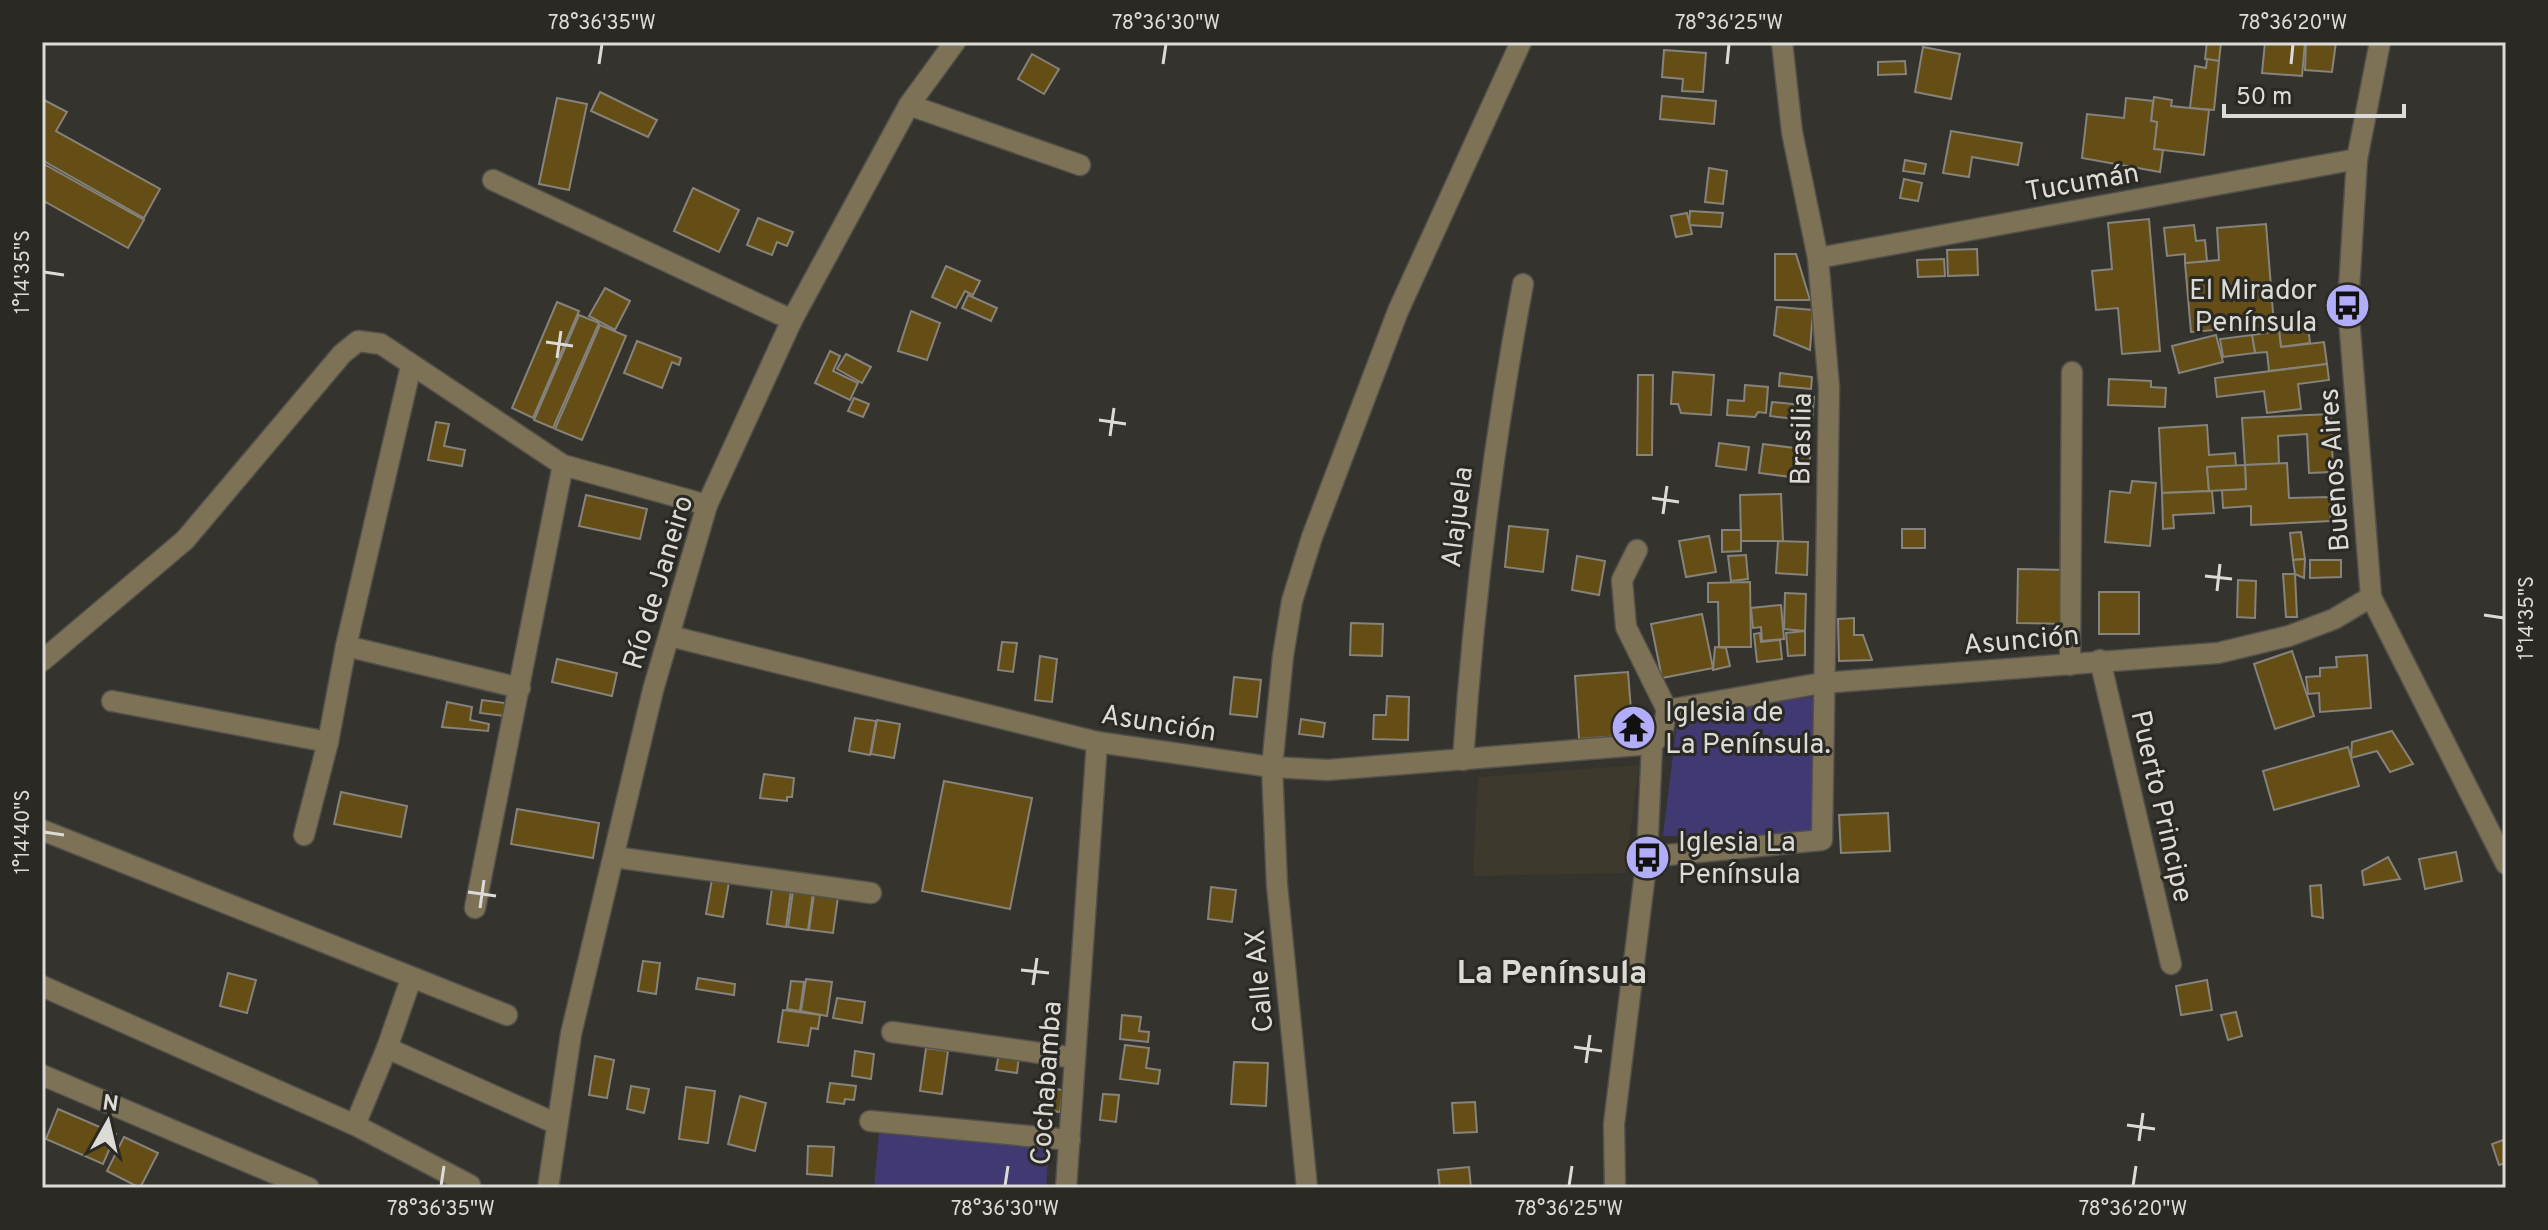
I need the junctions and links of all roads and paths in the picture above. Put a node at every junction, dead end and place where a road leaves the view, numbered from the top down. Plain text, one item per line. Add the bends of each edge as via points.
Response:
1 (955, 42) edge
2 (1521, 42) edge
3 (1782, 42) edge
4 (2380, 42) edge
5 (909, 105) junction
6 (2357, 159) junction
7 (1080, 165) dead end
8 (493, 180) dead end
9 (1818, 258) junction
10 (1523, 284) dead end
11 (792, 320) junction
12 (411, 366) junction
13 (2072, 372) dead end
14 (563, 465) junction
15 (707, 505) junction
16 (1637, 550) dead end
17 (2371, 597) junction
18 (670, 636) junction
19 (346, 646) junction
20 (2100, 660) junction
21 (42, 661) edge
22 (2070, 665) junction
23 (1822, 683) junction
24 (520, 688) junction
25 (112, 701) dead end
26 (1667, 710) junction
27 (328, 742) junction
28 (1097, 742) junction
29 (1652, 744) junction
30 (1463, 760) junction
31 (1272, 767) junction
32 (42, 830) edge
33 (304, 835) dead end
34 (614, 857) junction
35 (1647, 857) junction
36 (2506, 864) edge
37 (871, 893) dead end
38 (475, 908) dead end
39 (2171, 964) dead end
40 (411, 979) junction
41 (42, 986) edge
42 (507, 1015) dead end
43 (892, 1032) dead end
44 (387, 1048) junction
45 (1075, 1058) junction
46 (42, 1075) edge
47 (870, 1121) dead end
48 (557, 1124) junction
49 (355, 1125) junction
50 (1070, 1140) junction
51 (470, 1185) dead end
52 (309, 1188) edge
53 (548, 1188) edge
54 (1066, 1188) edge
55 (1307, 1188) edge
56 (1615, 1188) edge

1 - 5 street, Río de Janeiro
2 - 31 street, Calle AX via 1398,311 1312,537 1292,601
3 - 9 street, Brasilia via 1792,132
4 - 6 street, Buenos Aires
5 - 7 street
5 - 11 street, Río de Janeiro
6 - 9 street, Tucumán
6 - 17 street, Buenos Aires via 2348,305
8 - 11 street
9 - 23 street, Brasilia via 1829,388
10 - 30 street, Alajuela via 1490,470
11 - 15 street, Río de Janeiro
12 - 14 street
12 - 19 street
12 - 21 street via 381,344 358,341 185,540
13 - 22 street
14 - 15 street
14 - 24 street
15 - 18 street, Río de Janeiro
16 - 26 street via 1622,580 1626,627
17 - 20 street, Asunción via 2334,619 2232,650
17 - 36 street, Buenos Aires
18 - 28 street, Asunción
18 - 34 street, Río de Janeiro
19 - 24 street
19 - 27 street
20 - 22 street, Asunción
20 - 39 street, Puerto Principe
22 - 23 street, Asunción
23 - 26 street, Asunción
23 - 35 street, Brasilia via 1822,840
24 - 38 street
25 - 27 street
26 - 29 street via 1662,734
27 - 33 street
28 - 31 street, Asunción
28 - 45 street, Cochabamba
29 - 30 street, Asunción
29 - 35 street
30 - 31 street, Asunción via 1328,770
31 - 55 street, Calle AX via 1277,885
32 - 40 street
34 - 37 street
34 - 48 street, Río de Janeiro via 571,1034
35 - 56 street via 1614,1124
40 - 42 street
40 - 44 street
41 - 49 street
43 - 45 street
44 - 48 street
44 - 49 street
45 - 50 street, Cochabamba
46 - 52 street
47 - 50 street
48 - 53 street, Río de Janeiro
49 - 51 street
50 - 54 street, Cochabamba

